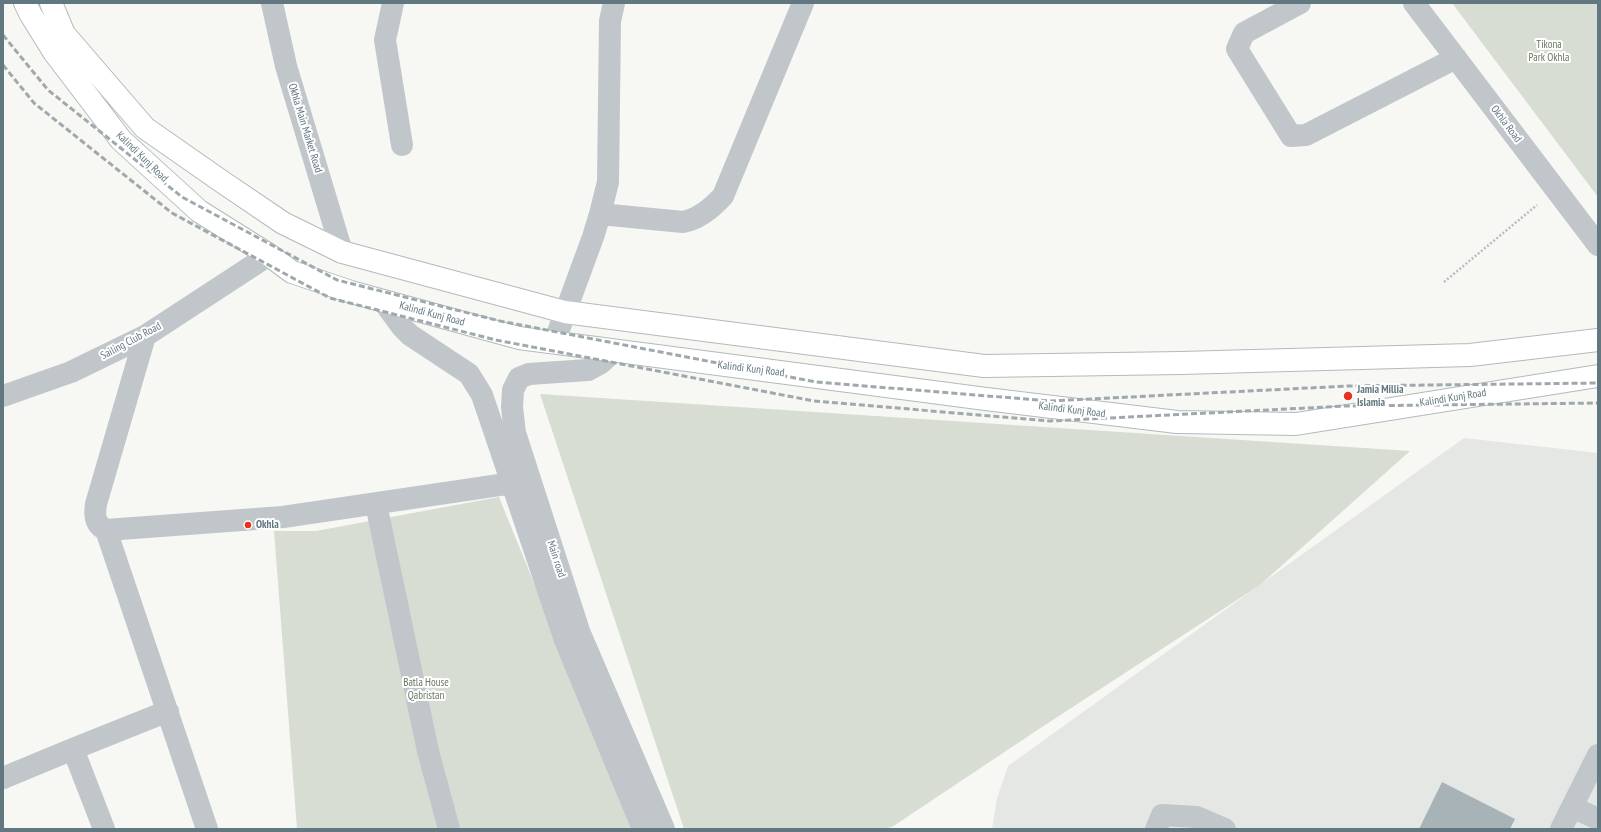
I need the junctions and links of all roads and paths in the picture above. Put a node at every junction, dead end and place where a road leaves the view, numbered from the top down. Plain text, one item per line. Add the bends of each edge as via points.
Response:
1 (26, 3) edge
2 (51, 3) edge
3 (272, 3) edge
4 (393, 3) edge
5 (614, 3) edge
6 (803, 3) edge
7 (1300, 3) edge
8 (1414, 3) edge
9 (1456, 58) junction
10 (402, 145) dead end
11 (1556, 190) junction
12 (600, 214) junction
13 (1598, 245) edge
14 (342, 252) junction
15 (269, 255) junction
16 (1444, 282) dead end
17 (383, 301) junction
18 (565, 312) junction
19 (145, 336) junction
20 (1598, 340) edge
21 (554, 343) junction
22 (614, 351) junction
23 (1598, 376) edge
24 (3, 396) edge
25 (513, 483) junction
26 (376, 504) junction
27 (106, 530) junction
28 (168, 712) junction
29 (73, 749) junction
30 (1598, 755) edge
31 (3, 778) edge
32 (1572, 807) junction
33 (1598, 819) edge
34 (104, 829) edge
35 (207, 829) edge
36 (449, 829) edge
37 (642, 829) edge
38 (664, 829) edge
39 (1156, 829) edge
40 (1225, 829) edge
41 (1561, 829) edge

1 - 15 main road, Kalindi Kunj Road via 54,52 121,140 199,211
2 - 14 main road, Kalindi Kunj Road via 64,34 145,128 284,223
3 - 14 street, Okhla Main Market Road via 286,66
4 - 10 street via 385,40
5 - 12 street via 610,21 608,182
6 - 12 street via 723,196 693,220 683,222
7 - 9 street via 1244,33 1237,49 1291,136 1306,135
8 - 9 street, Okhla Road
9 - 11 street, Okhla Road
11 - 13 street, Okhla Road
11 - 16 path
12 - 18 street
14 - 18 main road, Kalindi Kunj Road
15 - 17 main road, Kalindi Kunj Road via 292,272
15 - 19 street, Sailing Club Road
17 - 21 main road, Kalindi Kunj Road via 519,338
17 - 25 street via 410,335 468,374 482,395
18 - 20 main road, Kalindi Kunj Road via 984,366 1181,364 1470,355
18 - 21 street
19 - 24 street, Sailing Club Road via 71,372
19 - 27 street via 96,504 96,520 100,527
21 - 22 main road, Kalindi Kunj Road
22 - 23 main road, Kalindi Kunj Road via 1177,422 1296,424
22 - 38 street, Main road via 601,363 588,370 529,374 519,378 513,390 512,407 515,433 579,631
25 - 26 street
25 - 37 street via 565,640
26 - 27 street via 265,518
26 - 36 street via 428,751
27 - 28 street
28 - 29 street
28 - 35 street
29 - 31 street
29 - 34 street
30 - 32 street
32 - 33 street
32 - 41 street
39 - 40 street via 1162,815 1197,817

